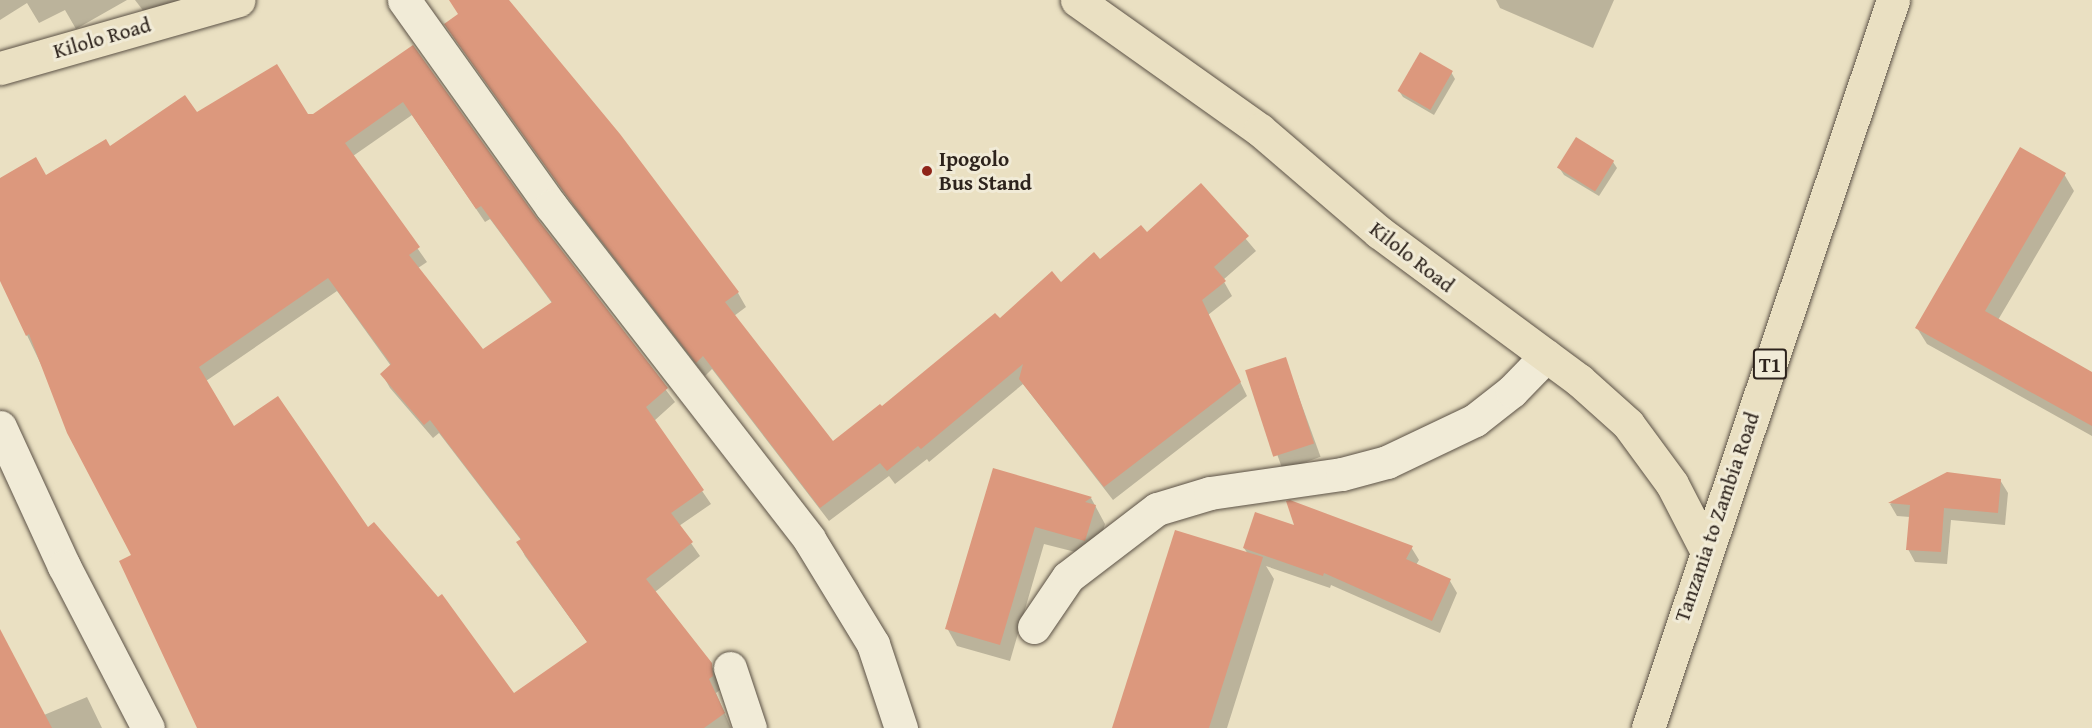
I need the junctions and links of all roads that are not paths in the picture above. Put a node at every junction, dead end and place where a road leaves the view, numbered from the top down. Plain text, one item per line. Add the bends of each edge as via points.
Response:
1 (239, 0) edge
2 (404, 0) edge
3 (1077, 0) edge
4 (1893, 0) edge
5 (0, 68) edge
6 (1546, 356) junction
7 (0, 427) edge
8 (1706, 550) junction
9 (1034, 627) dead end
10 (730, 668) dead end
11 (148, 728) edge
12 (750, 728) edge
13 (901, 728) edge
14 (1648, 728) edge

1 - 5 main road, Kilolo Road
2 - 13 street via 551,206 809,539 873,644
3 - 6 main road, Kilolo Road via 1260,130 1379,232
4 - 8 main road, Tanzania to Zambia Road / T1
6 - 8 main road, Kilolo Road via 1629,424 1672,484
6 - 9 street via 1476,420 1387,462 1342,474 1210,494 1157,509 1068,577
7 - 11 street via 64,566
8 - 14 main road, Tanzania to Zambia Road / T1
10 - 12 street

